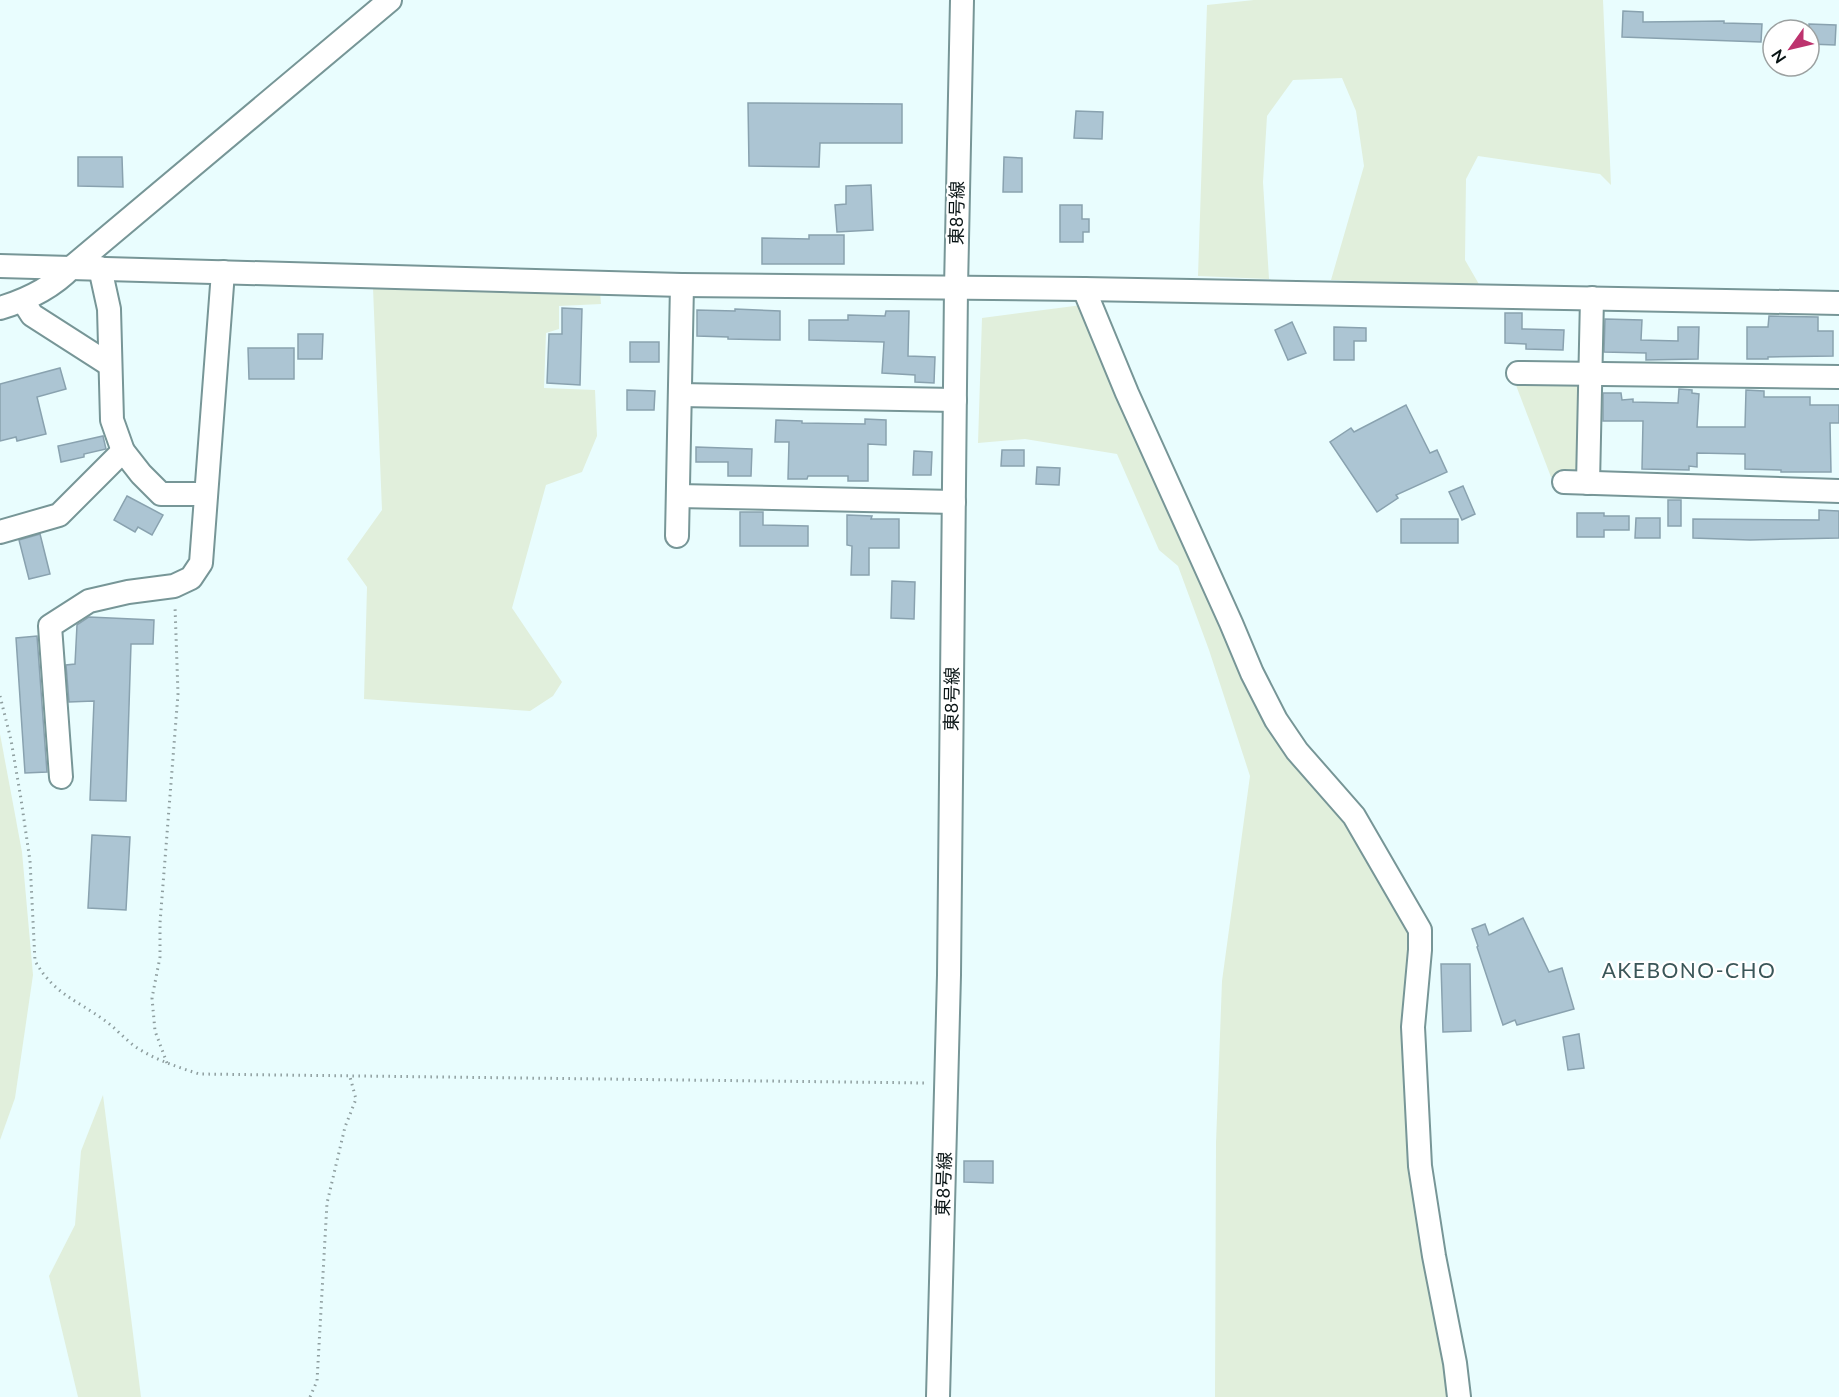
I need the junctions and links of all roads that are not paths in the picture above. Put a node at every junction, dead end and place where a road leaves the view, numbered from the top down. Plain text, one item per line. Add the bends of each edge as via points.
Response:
1 (390, 0) edge
2 (962, 0) edge
3 (0, 266) edge
4 (72, 267) junction
5 (100, 268) junction
6 (223, 272) junction
7 (682, 285) junction
8 (956, 288) junction
9 (1084, 289) junction
10 (1592, 298) junction
11 (23, 301) junction
12 (1839, 303) edge
13 (0, 308) edge
14 (110, 364) junction
15 (1518, 372) dead end
16 (1590, 374) junction
17 (1839, 377) edge
18 (680, 395) junction
19 (955, 400) junction
20 (123, 451) junction
21 (1564, 482) dead end
22 (1588, 483) junction
23 (1839, 491) edge
24 (206, 494) junction
25 (678, 496) junction
26 (954, 502) junction
27 (0, 532) edge
28 (677, 536) dead end
29 (62, 777) dead end
30 (938, 1397) edge
31 (1458, 1397) edge

1 - 4 street
2 - 8 street, 東8号線
3 - 4 street
4 - 5 street
4 - 11 street via 60,279
5 - 6 street
5 - 14 street via 109,309
6 - 7 street
6 - 24 street
7 - 8 street
7 - 18 street
8 - 9 street
8 - 19 street, 東8号線
9 - 10 street
9 - 31 street via 1127,393 1276,720 1297,751 1354,816 1420,930 1413,1028 1420,1166
10 - 12 street
10 - 16 street
11 - 13 street
11 - 14 street via 32,315
14 - 20 street via 112,420
15 - 16 street
16 - 17 street
16 - 22 street
18 - 19 street
18 - 25 street
19 - 26 street, 東8号線
20 - 24 street via 160,494
20 - 27 street via 59,515
21 - 22 street
22 - 23 street
24 - 29 street via 201,563 191,578 174,586 89,601 50,626
25 - 26 street
25 - 28 street
26 - 30 street, 東8号線 via 949,975

